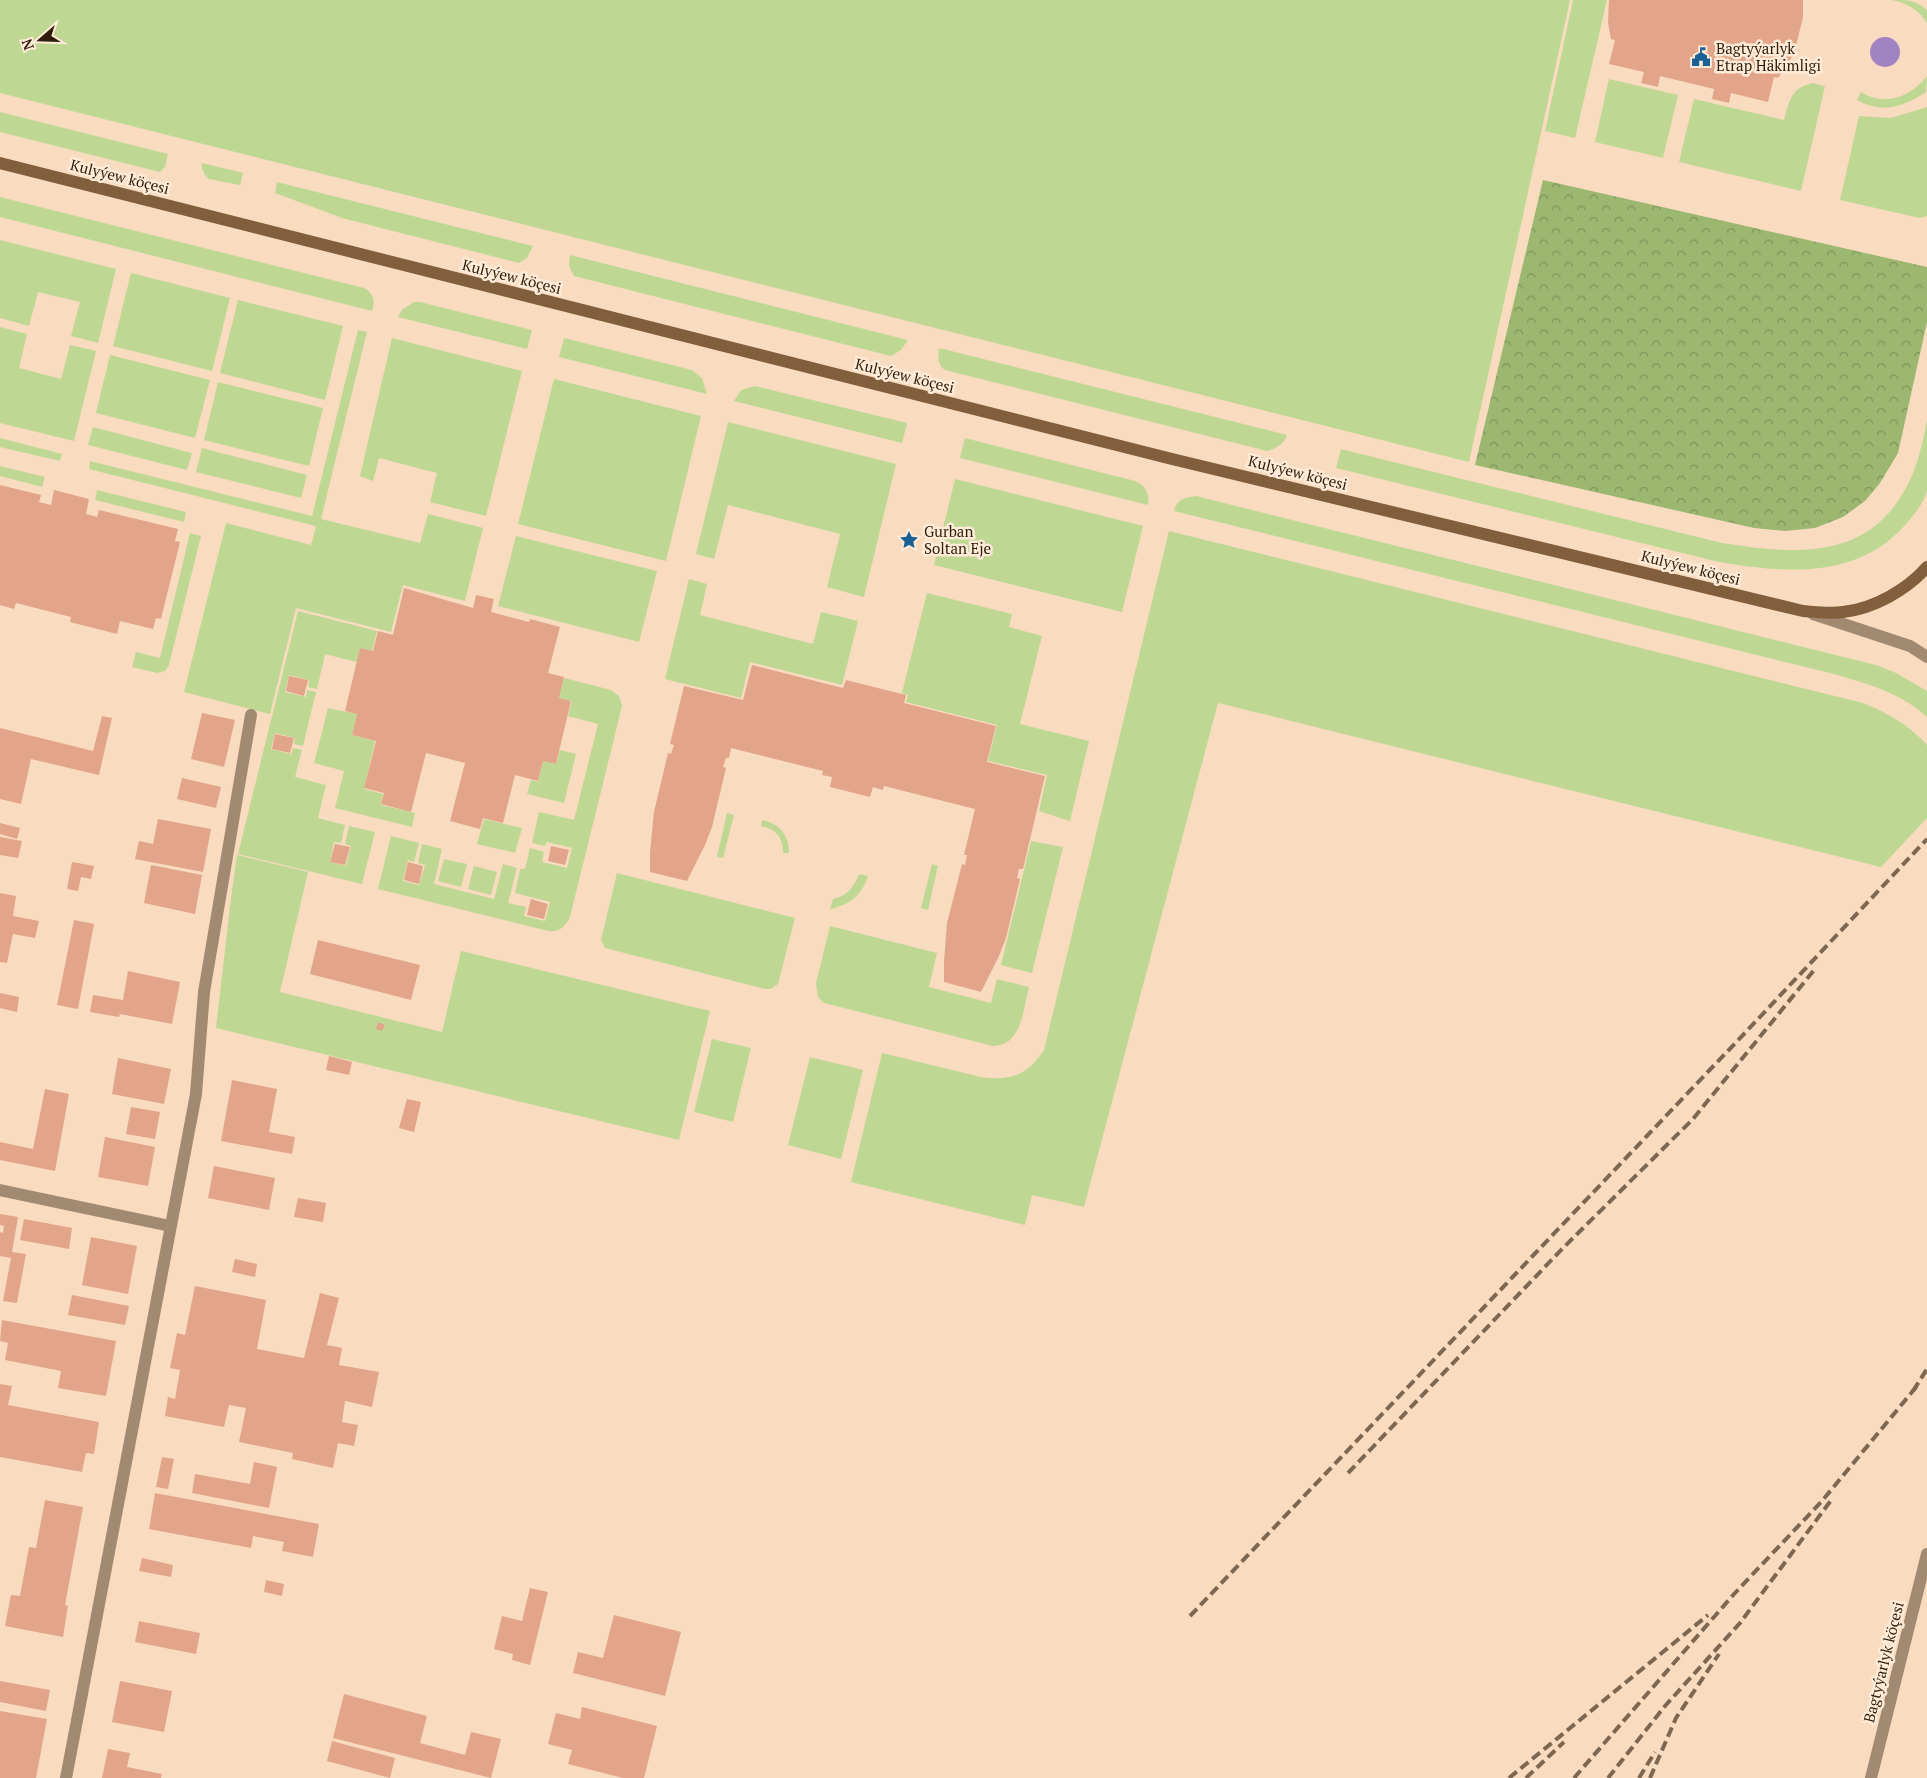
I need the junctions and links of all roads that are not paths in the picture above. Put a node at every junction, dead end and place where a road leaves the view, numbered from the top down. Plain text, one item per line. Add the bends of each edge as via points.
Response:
1 (0, 163) edge
2 (1927, 567) edge
3 (1804, 611) junction
4 (1927, 657) edge
5 (251, 715) dead end
6 (0, 1190) edge
7 (170, 1226) junction
8 (1927, 1554) edge
9 (66, 1778) edge
10 (1871, 1778) edge

1 - 3 street, Kulyýew köçesi via 1153,454
2 - 3 street, Kulyýew köçesi via 1907,584 1869,606 1842,612
3 - 4 street via 1910,646
5 - 7 street via 204,992 196,1094
6 - 7 street
7 - 9 street
8 - 10 street, Bagtyýarlyk köçesi

